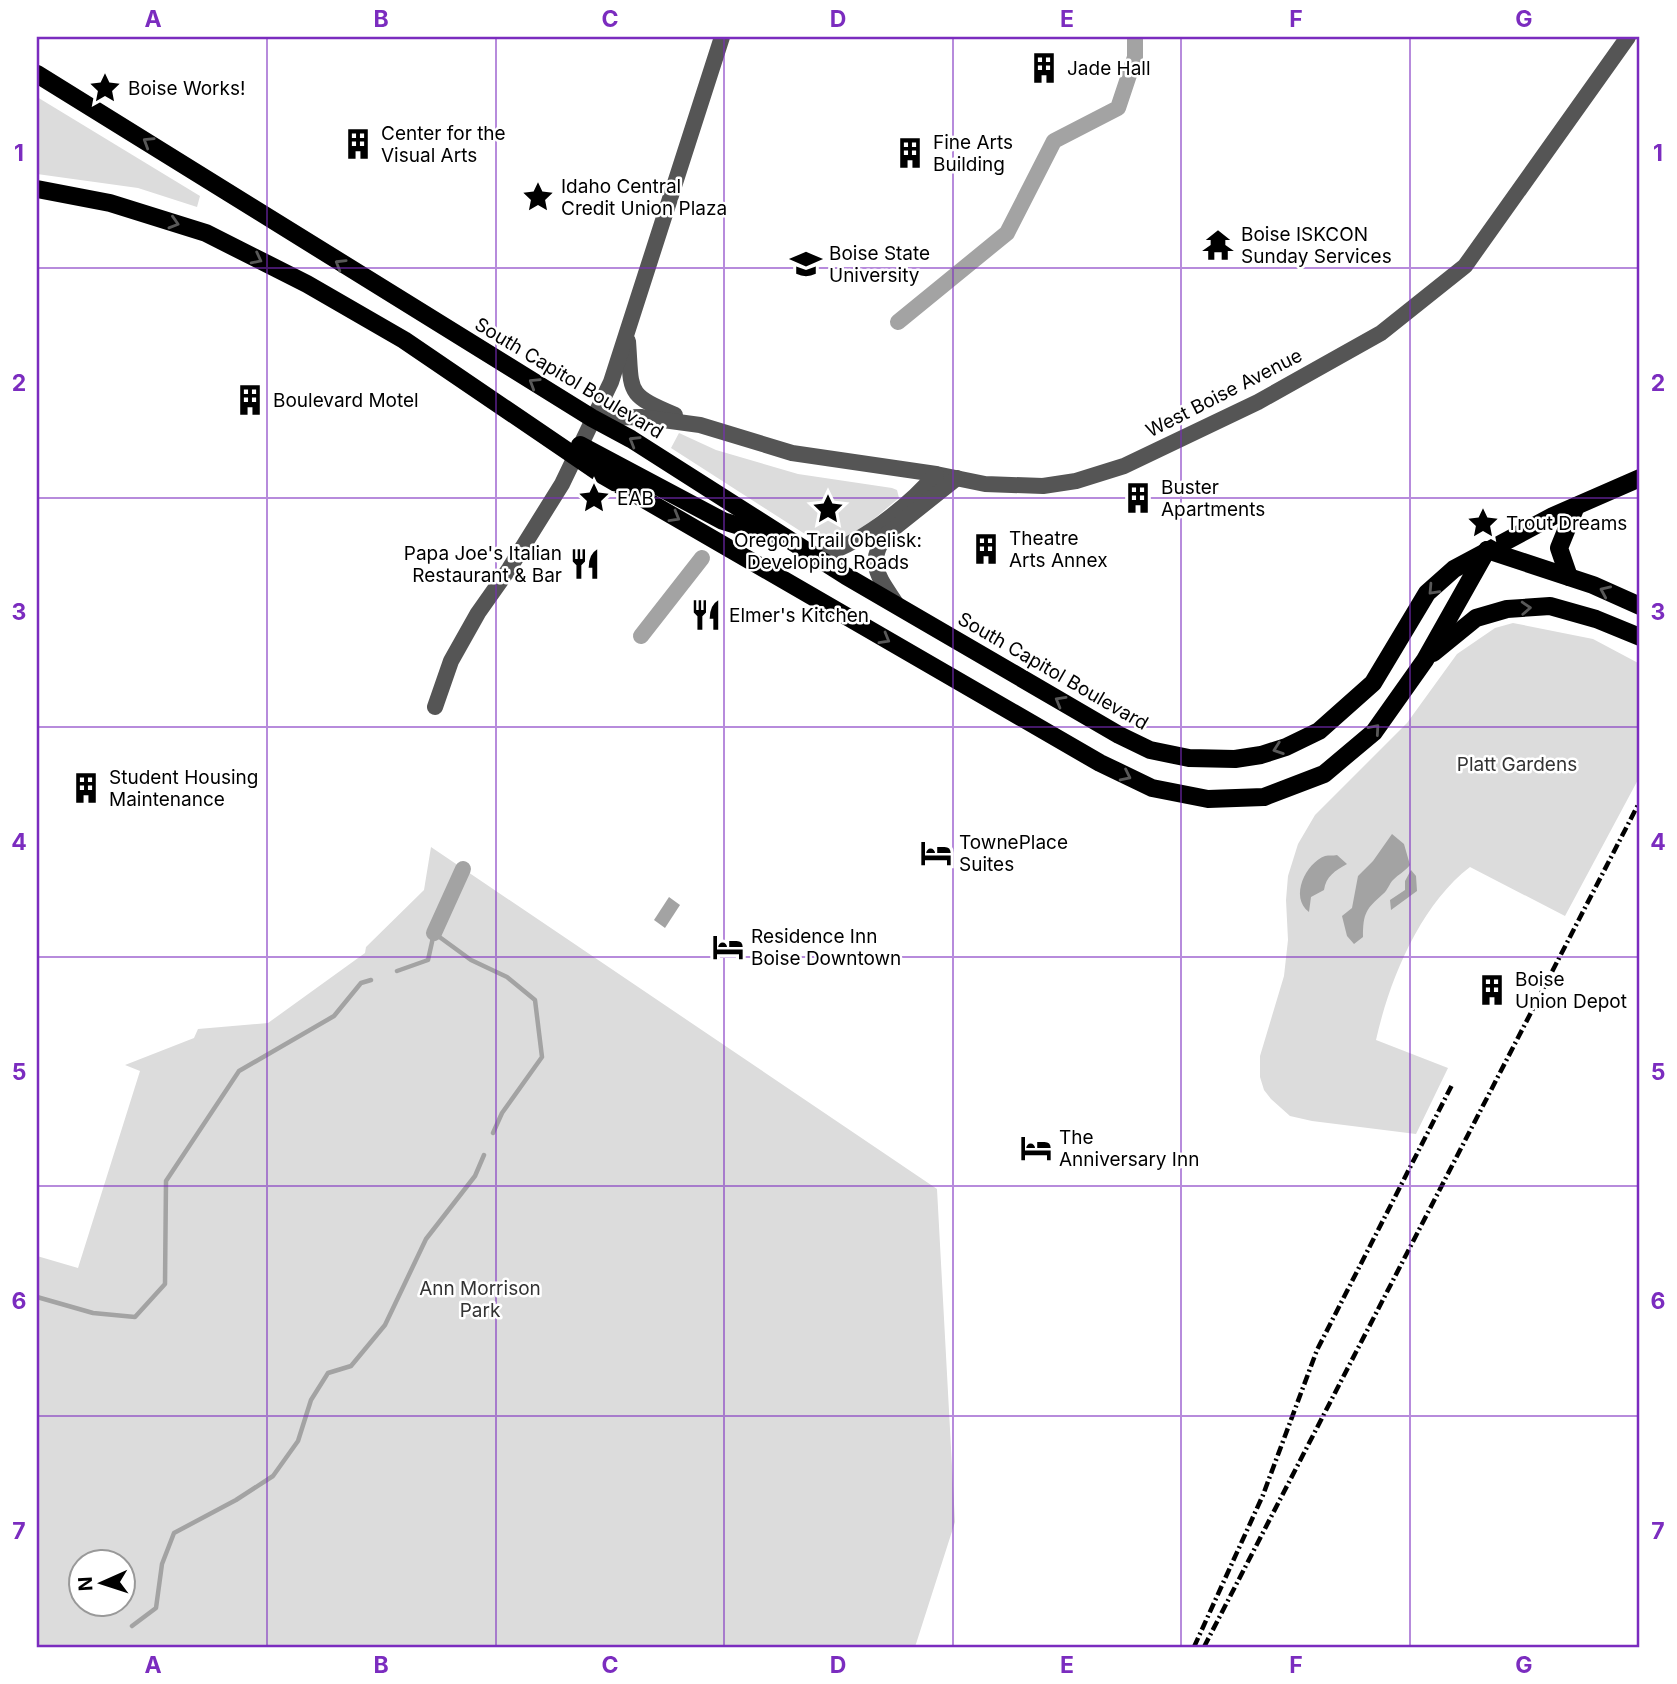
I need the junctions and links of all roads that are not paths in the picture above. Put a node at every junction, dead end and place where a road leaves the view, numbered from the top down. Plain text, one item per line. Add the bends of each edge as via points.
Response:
1 (722, 37) edge
2 (1628, 37) edge
3 (37, 74) edge
4 (37, 189) edge
5 (628, 331) junction
6 (592, 418) junction
7 (700, 425) junction
8 (577, 451) junction
9 (936, 474) junction
10 (957, 478) junction
11 (1640, 478) edge
12 (1576, 506) junction
13 (796, 544) junction
14 (1487, 550) junction
15 (816, 557) junction
16 (1569, 577) junction
17 (897, 605) junction
18 (1640, 606) edge
19 (1640, 636) edge
20 (1425, 660) junction
21 (435, 707) dead end

1 - 5 street
2 - 10 street, West Boise Avenue via 1465,266 1381,332 1258,402 1124,466 1042,486
6 -> 3 main road, South Capitol Boulevard
4 -> 8 main road via 110,203 206,233 404,340
5 - 6 street via 611,382
5 - 7 street, West Boise Avenue via 634,391 642,401
6 - 7 street, West Boise Avenue via 641,416
6 - 8 street
13 -> 6 main road, South Capitol Boulevard
7 - 9 street, West Boise Avenue via 792,453
8 - 13 main road via 723,521
8 -> 20 main road via 1076,749 1152,788 1208,799 1264,797 1324,774 1374,732
8 - 21 street via 562,484 451,661
9 - 10 street, West Boise Avenue
9 - 15 street via 919,494 848,546
10 - 17 street via 880,543 875,572
11 - 12 main road, South Capitol Boulevard
12 - 14 main road, South Capitol Boulevard
12 - 16 main road via 1559,548
13 - 15 main road, South Capitol Boulevard
14 - 16 main road
14 -> 17 main road, South Capitol Boulevard via 1454,569 1427,593 1373,683 1320,731 1261,755 1235,758 1189,758 1150,750 1119,736
14 - 20 main road
15 - 17 main road, South Capitol Boulevard
18 -> 16 main road
20 -> 19 main road via 1476,618 1507,609 1550,606

